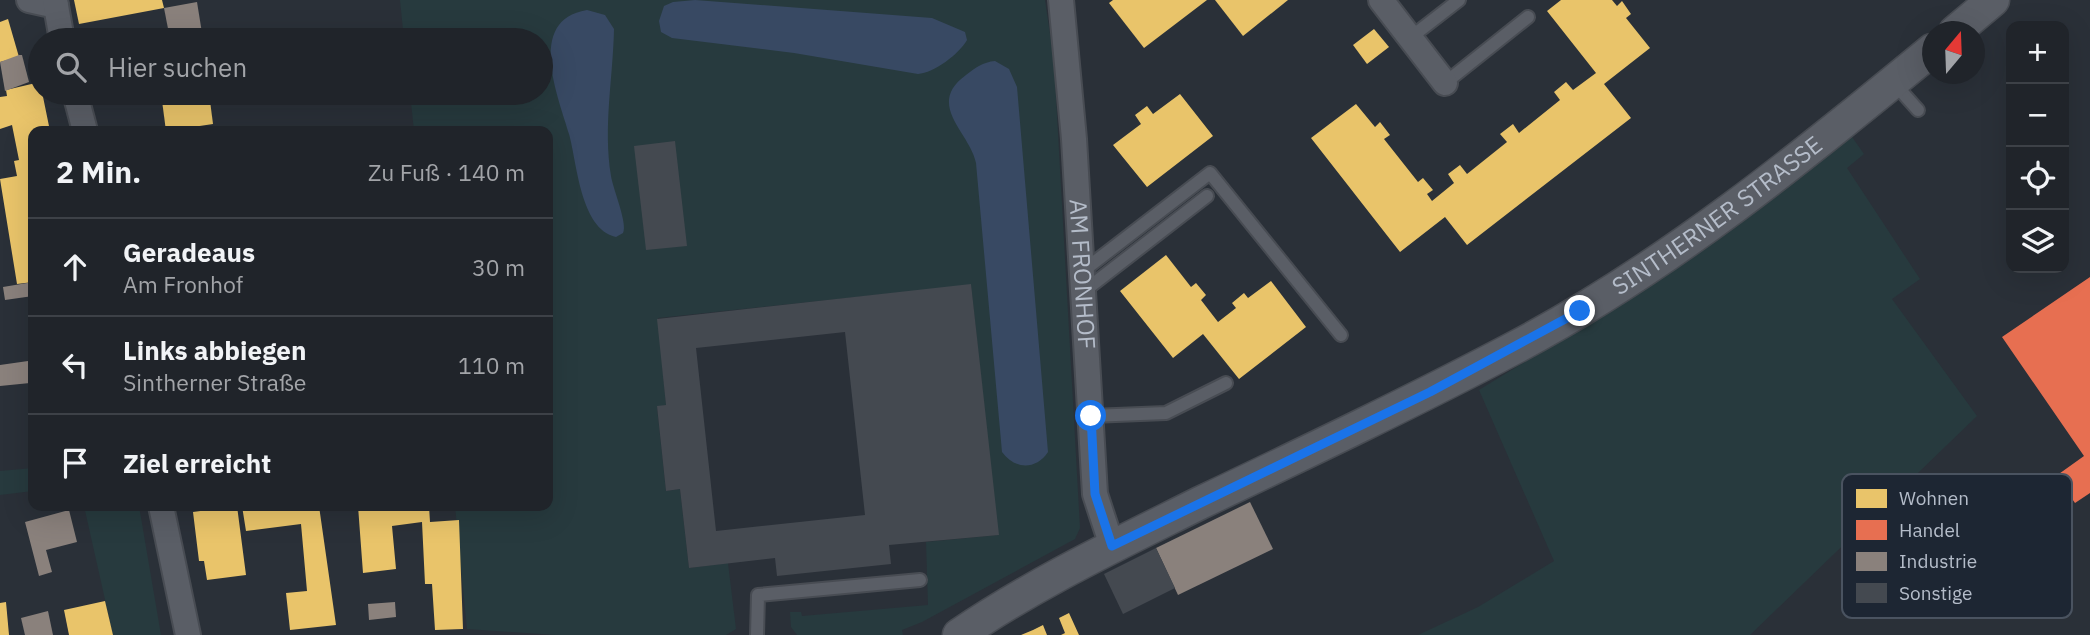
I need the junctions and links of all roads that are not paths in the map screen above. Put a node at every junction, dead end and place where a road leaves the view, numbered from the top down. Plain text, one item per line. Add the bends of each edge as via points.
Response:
1 (29, 0) edge
2 (1060, 0) edge
3 (1381, 0) edge
4 (1459, 0) edge
5 (1993, 0) edge
6 (55, 3) edge
7 (1528, 18) dead end
8 (1968, 21) edge
9 (60, 28) edge
10 (1410, 38) junction
11 (1922, 59) edge
12 (1893, 82) junction
13 (1445, 83) joint
14 (78, 105) edge
15 (1918, 110) dead end
16 (84, 126) edge
17 (1207, 196) dead end
18 (1083, 281) junction
19 (1341, 335) dead end
20 (1226, 383) dead end
21 (1091, 416) junction
22 (162, 511) edge
23 (1112, 546) junction
24 (920, 580) dead end
25 (188, 635) edge
26 (757, 635) edge
27 (959, 635) edge

1 - 6 street
2 - 18 street, AM FRONHOF
3 - 10 street
4 - 10 lane
5 - 8 street
6 - 9 street
7 - 13 lane
10 - 13 street
11 - 12 street, SINTHERNER STRASSE
12 - 15 lane
12 - 23 street, SINTHERNER STRASSE via 1758,189 1580,311 1430,392
14 - 16 street
17 - 18 lane
18 - 19 lane via 1210,173
18 - 21 street, AM FRONHOF
20 - 21 lane via 1166,413
21 - 23 street, AM FRONHOF via 1095,494
22 - 25 street
23 - 27 street, SINTHERNER STRASSE
24 - 26 lane via 758,595

